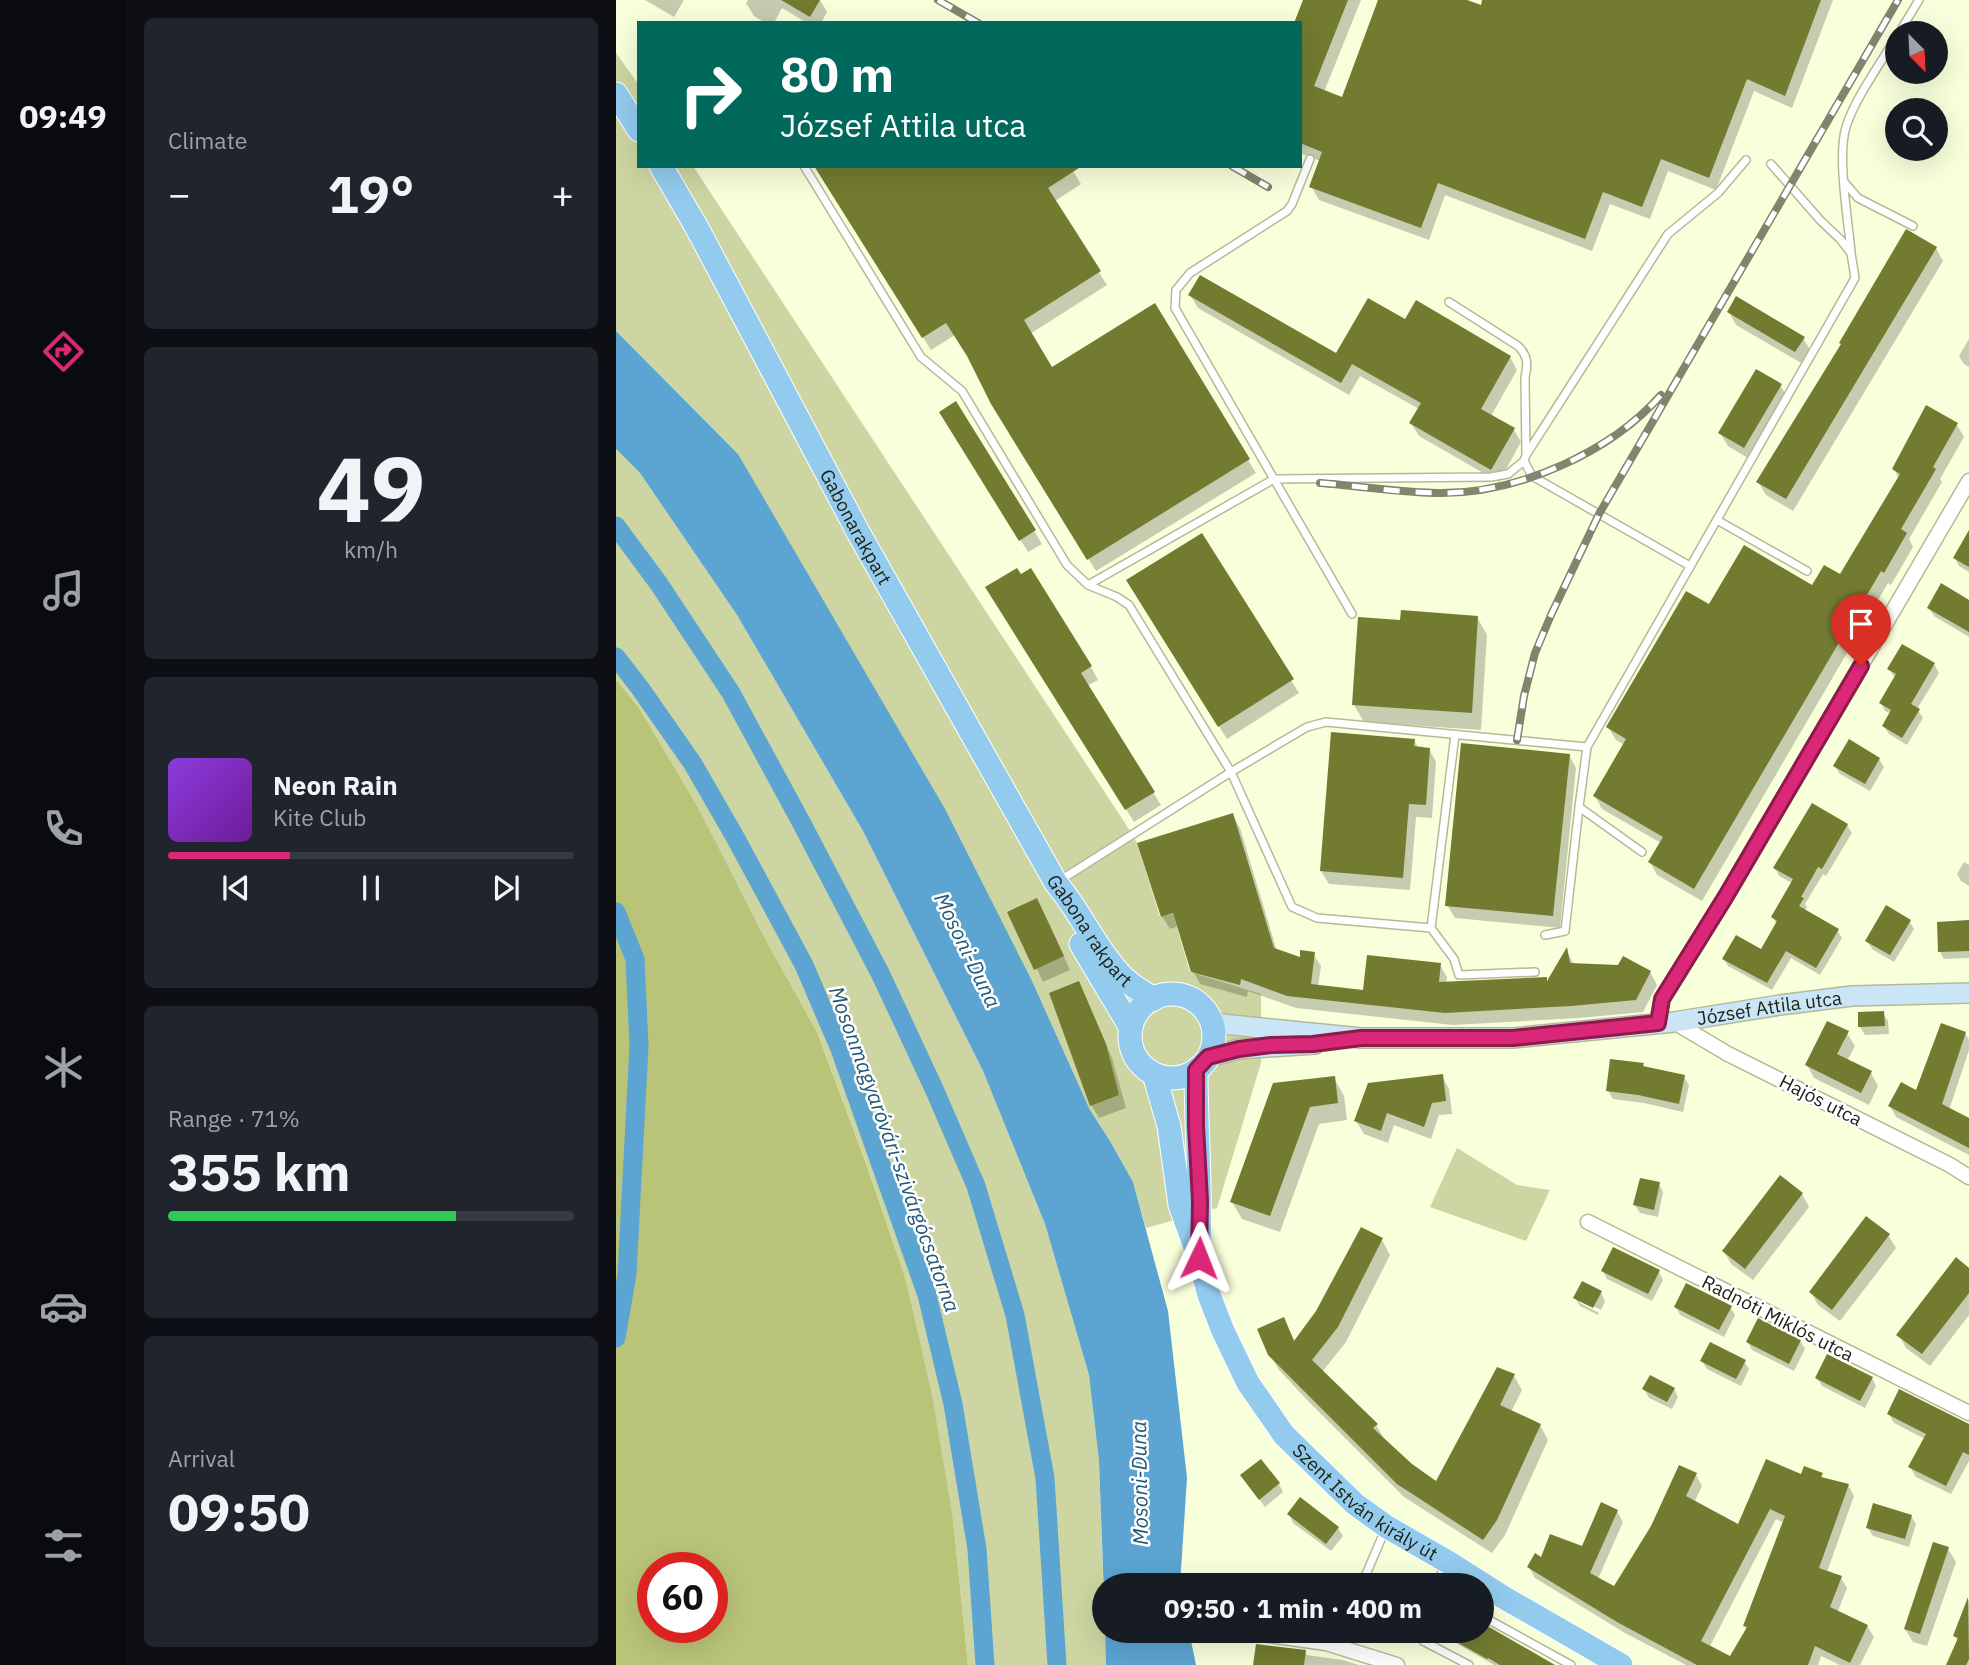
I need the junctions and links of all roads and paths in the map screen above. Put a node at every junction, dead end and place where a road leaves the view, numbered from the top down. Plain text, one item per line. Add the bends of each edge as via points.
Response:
1 (1919, 0) edge
2 (1906, 21) edge
3 (1885, 57) edge
4 (616, 94) edge
5 (637, 127) edge
6 (1310, 159) dead end
7 (1746, 160) dead end
8 (1771, 164) dead end
9 (662, 168) edge
10 (805, 168) edge
11 (1845, 183) junction
12 (1913, 226) dead end
13 (1851, 253) junction
14 (1449, 302) dead end
15 (1525, 458) junction
16 (1274, 479) junction
17 (1969, 481) edge
18 (1717, 520) junction
19 (1690, 566) junction
20 (1807, 571) dead end
21 (1088, 585) junction
22 (1352, 614) dead end
23 (1455, 735) junction
24 (1587, 747) junction
25 (1231, 772) junction
26 (1578, 807) junction
27 (1642, 852) dead end
28 (1056, 883) junction
29 (1431, 928) junction
30 (1545, 935) dead end
31 (1535, 972) dead end
32 (1969, 993) edge
33 (1154, 999) junction
34 (1212, 1023) junction
35 (1666, 1023) junction
36 (1131, 1028) junction
37 (1361, 1038) junction
38 (1202, 1064) junction
39 (1154, 1074) junction
40 (1969, 1177) edge
41 (1588, 1222) dead end
42 (1199, 1258) junction
43 (1969, 1413) edge
44 (1387, 1527) junction
45 (1448, 1562) junction
46 (1367, 1573) edge
47 (1442, 1573) edge
48 (1494, 1623) edge
49 (1347, 1643) edge
50 (1427, 1643) edge
51 (1614, 1663) edge
52 (1397, 1665) edge
53 (1469, 1665) edge
54 (1572, 1665) edge

1 - 2 lane
3 - 11 lane via 1847,123
4 - 5 main road
6 - 16 lane via 1287,211 1190,274 1176,290 1175,307
7 - 15 lane via 1718,193 1668,234
8 - 13 lane
9 - 28 main road, Gabonarakpart via 858,531
10 - 21 lane via 921,357 962,391 1067,565
11 - 12 lane via 1858,198
11 - 13 lane
13 - 18 lane via 1853,282
14 - 15 lane via 1524,352 1528,365
15 - 16 lane via 1508,474 1491,477
15 - 19 lane via 1532,477
16 - 21 lane
16 - 22 lane
17 - 35 street via 1662,999
18 - 19 lane
18 - 20 lane
19 - 24 lane
21 - 25 lane via 1129,605
23 - 24 lane
23 - 25 lane via 1326,722 1307,727
23 - 29 lane
24 - 26 lane
25 - 28 lane
25 - 29 lane via 1292,907 1317,918
26 - 27 lane
26 - 30 lane via 1565,931
28 - 33 main road, Gabona rakpart via 1120,975
28 - 36 main road, Gabona rakpart via 1080,942
29 - 31 lane via 1454,959 1459,975
32 - 35 street, József Attila utca via 1852,996
33 - 34 main road via 1185,996 1202,1007
33 - 36 main road via 1137,1014
34 - 37 street, József Attila utca
34 - 38 main road via 1214,1041
35 - 37 street, József Attila utca via 1513,1038
35 - 40 street, Hajós utca
36 - 39 main road via 1134,1054
37 - 38 street, József Attila utca via 1239,1049
38 - 39 main road via 1180,1077
38 - 42 main road, Szent István király út via 1196,1126
39 - 42 main road, Szent István király út via 1169,1126 1180,1205
41 - 43 street, Radnóti Miklós utca
42 - 44 main road, Szent István király út via 1223,1331 1270,1417 1331,1482
44 - 45 main road, Szent István király út
44 - 46 lane
45 - 47 lane
45 - 51 main road, Szent István király út
48 - 54 lane
49 - 52 street
50 - 53 lane

